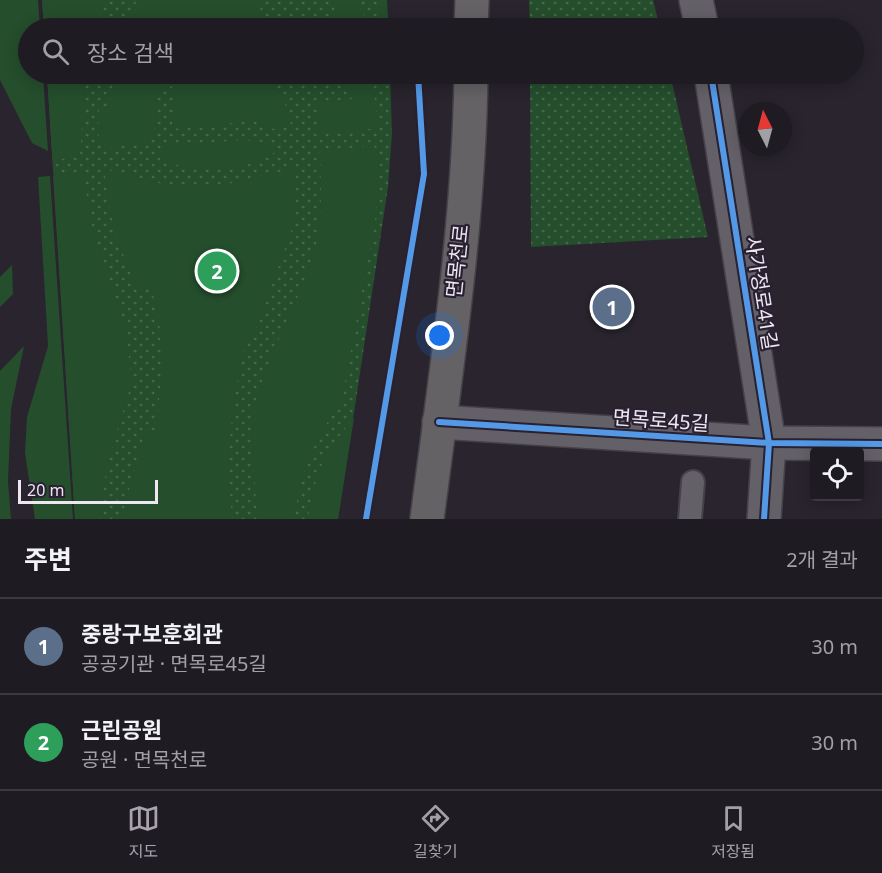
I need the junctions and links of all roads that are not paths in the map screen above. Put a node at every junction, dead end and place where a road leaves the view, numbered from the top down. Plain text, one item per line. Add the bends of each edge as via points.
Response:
1 (472, 0) edge
2 (696, 0) edge
3 (471, 18) edge
4 (700, 18) edge
5 (471, 84) edge
6 (713, 84) edge
7 (439, 422) junction
8 (769, 443) junction
9 (882, 444) edge
10 (693, 482) dead end
11 (427, 519) edge
12 (690, 519) edge
13 (764, 519) edge

1 - 3 main road
2 - 4 street
5 - 7 main road, 면목천로 via 470,129
6 - 8 street, 사가정로41길
7 - 8 street, 면목로45길
7 - 11 main road, 면목천로
8 - 9 street, 면목로45길
8 - 13 street, 사가정로41길
10 - 12 lane

